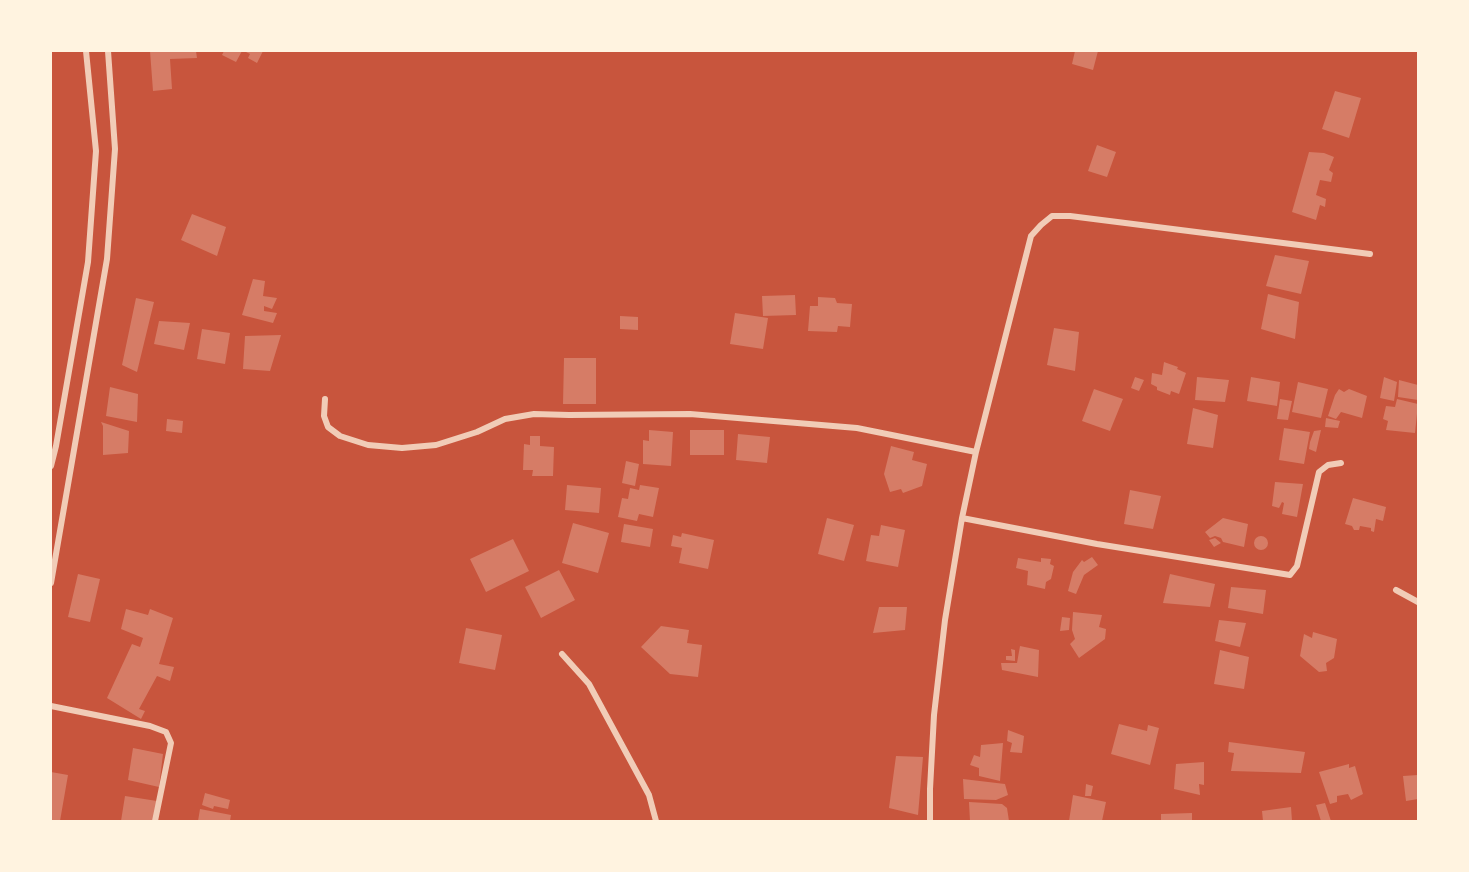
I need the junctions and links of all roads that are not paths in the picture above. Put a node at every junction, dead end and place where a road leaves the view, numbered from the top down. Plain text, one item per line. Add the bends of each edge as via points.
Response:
1 (86, 51) edge
2 (108, 51) edge
3 (1370, 254) dead end
4 (325, 399) dead end
5 (54, 445) edge
6 (976, 452) junction
7 (1341, 463) dead end
8 (51, 466) edge
9 (962, 518) junction
10 (51, 583) edge
11 (1396, 590) dead end
12 (1418, 602) edge
13 (562, 654) dead end
14 (51, 706) edge
15 (155, 821) edge
16 (656, 821) edge
17 (930, 821) edge

1 - 5 street via 96,152 88,262
2 - 10 street via 115,149 106,259
3 - 6 street via 1052,216 1031,236
4 - 6 street via 328,427 340,436 368,445 402,448 436,445 505,419 534,414 690,414 857,428
5 - 8 street
6 - 9 street
7 - 9 street via 1318,472 1297,566 1290,575
9 - 17 street via 936,703
11 - 12 street
13 - 16 street via 589,684 649,795
14 - 15 street via 166,732 171,743

